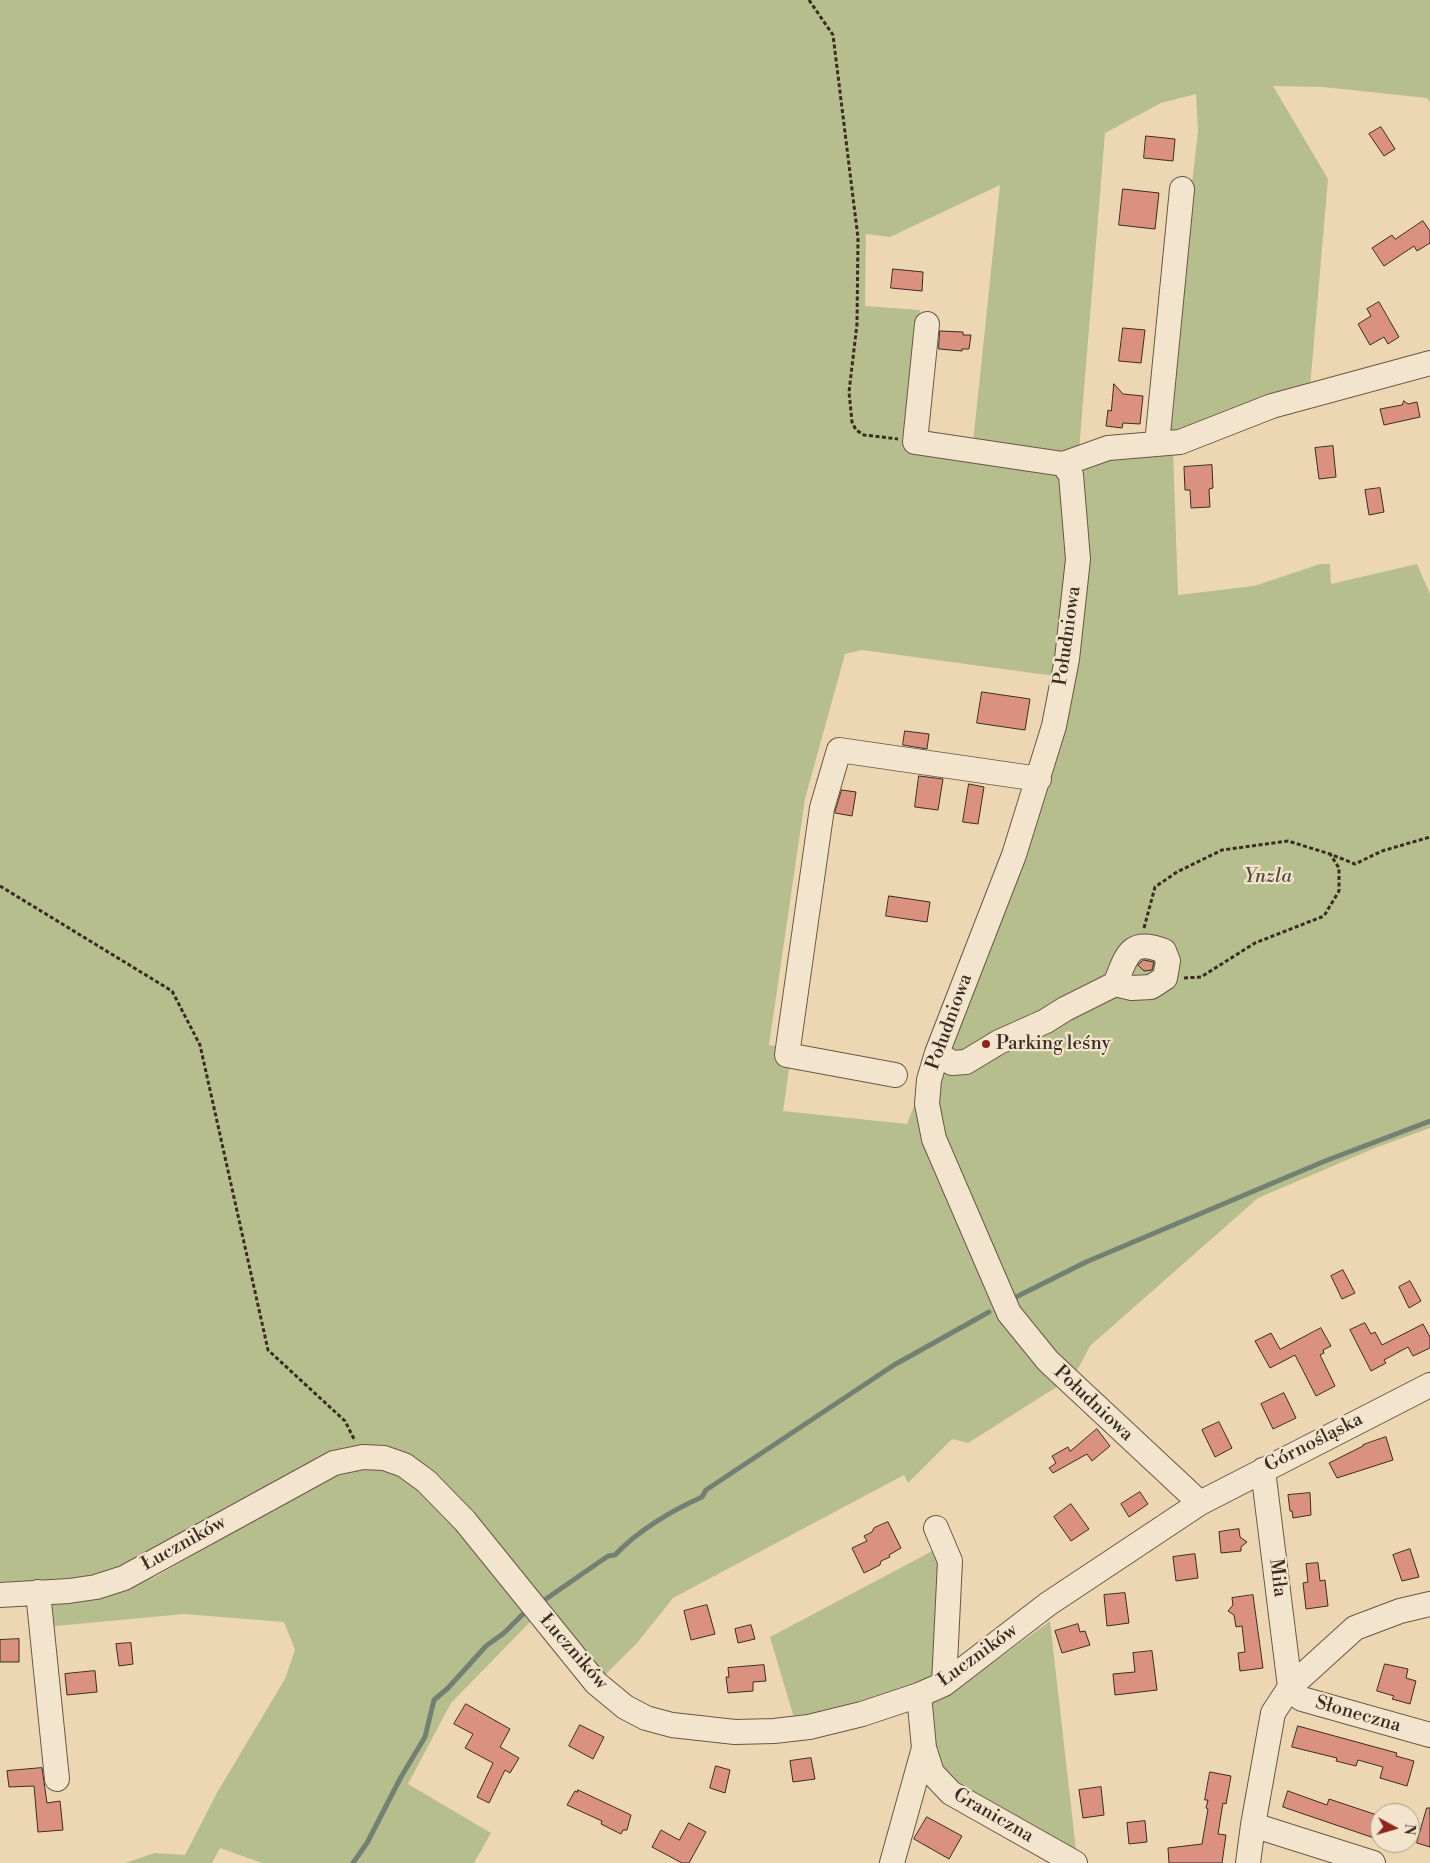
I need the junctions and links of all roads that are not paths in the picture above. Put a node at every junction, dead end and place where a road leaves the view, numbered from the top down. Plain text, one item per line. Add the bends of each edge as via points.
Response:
1 (1182, 189) dead end
2 (927, 324) dead end
3 (1430, 363) edge
4 (1157, 444) junction
5 (1063, 464) junction
6 (1039, 779) junction
7 (1115, 984) junction
8 (937, 1054) junction
9 (894, 1075) dead end
10 (1430, 1385) edge
11 (1263, 1470) junction
12 (1200, 1504) junction
13 (936, 1528) dead end
14 (38, 1592) junction
15 (0, 1595) edge
16 (1430, 1604) edge
17 (944, 1684) junction
18 (1290, 1687) junction
19 (919, 1695) junction
20 (1430, 1735) edge
21 (924, 1748) junction
22 (57, 1779) dead end
23 (1253, 1826) junction
24 (892, 1863) edge
25 (1075, 1863) edge
26 (1248, 1863) edge
27 (1373, 1863) edge

1 - 4 street
2 - 5 street via 916,442
3 - 4 street via 1272,406 1180,442
4 - 5 street via 1108,448
5 - 6 street, Południowa via 1071,475 1078,559 1067,659 1054,726
6 - 8 street, Południowa via 1014,855
6 - 9 street via 839,750 822,808 787,1055
7 - 7 street via 1132,988 1151,987 1165,978 1168,961 1164,951 1139,945 1131,951
7 - 8 street via 1046,1021 998,1042 966,1062 952,1062
8 - 12 street, Południowa via 926,1104 934,1139 1009,1313 1048,1361
10 - 11 street, Górnośląska
11 - 12 street, Górnośląska
11 - 18 street, Miła
12 - 17 street, Łuczników via 1048,1604
13 - 17 street via 950,1561
14 - 15 street, Łuczników
14 - 19 street, Łuczników via 96,1587 124,1578 334,1463 363,1457 384,1458 404,1465 426,1481 465,1521 596,1683 625,1707 646,1718 680,1726 735,1732 774,1731 809,1727 862,1714
14 - 22 street
16 - 18 street via 1355,1628
17 - 19 street, Łuczników
18 - 20 street, Słoneczna via 1302,1699
18 - 23 street via 1273,1713
19 - 21 street, Graniczna
21 - 24 street
21 - 25 street, Graniczna via 932,1773 951,1793
23 - 26 street
23 - 27 street

